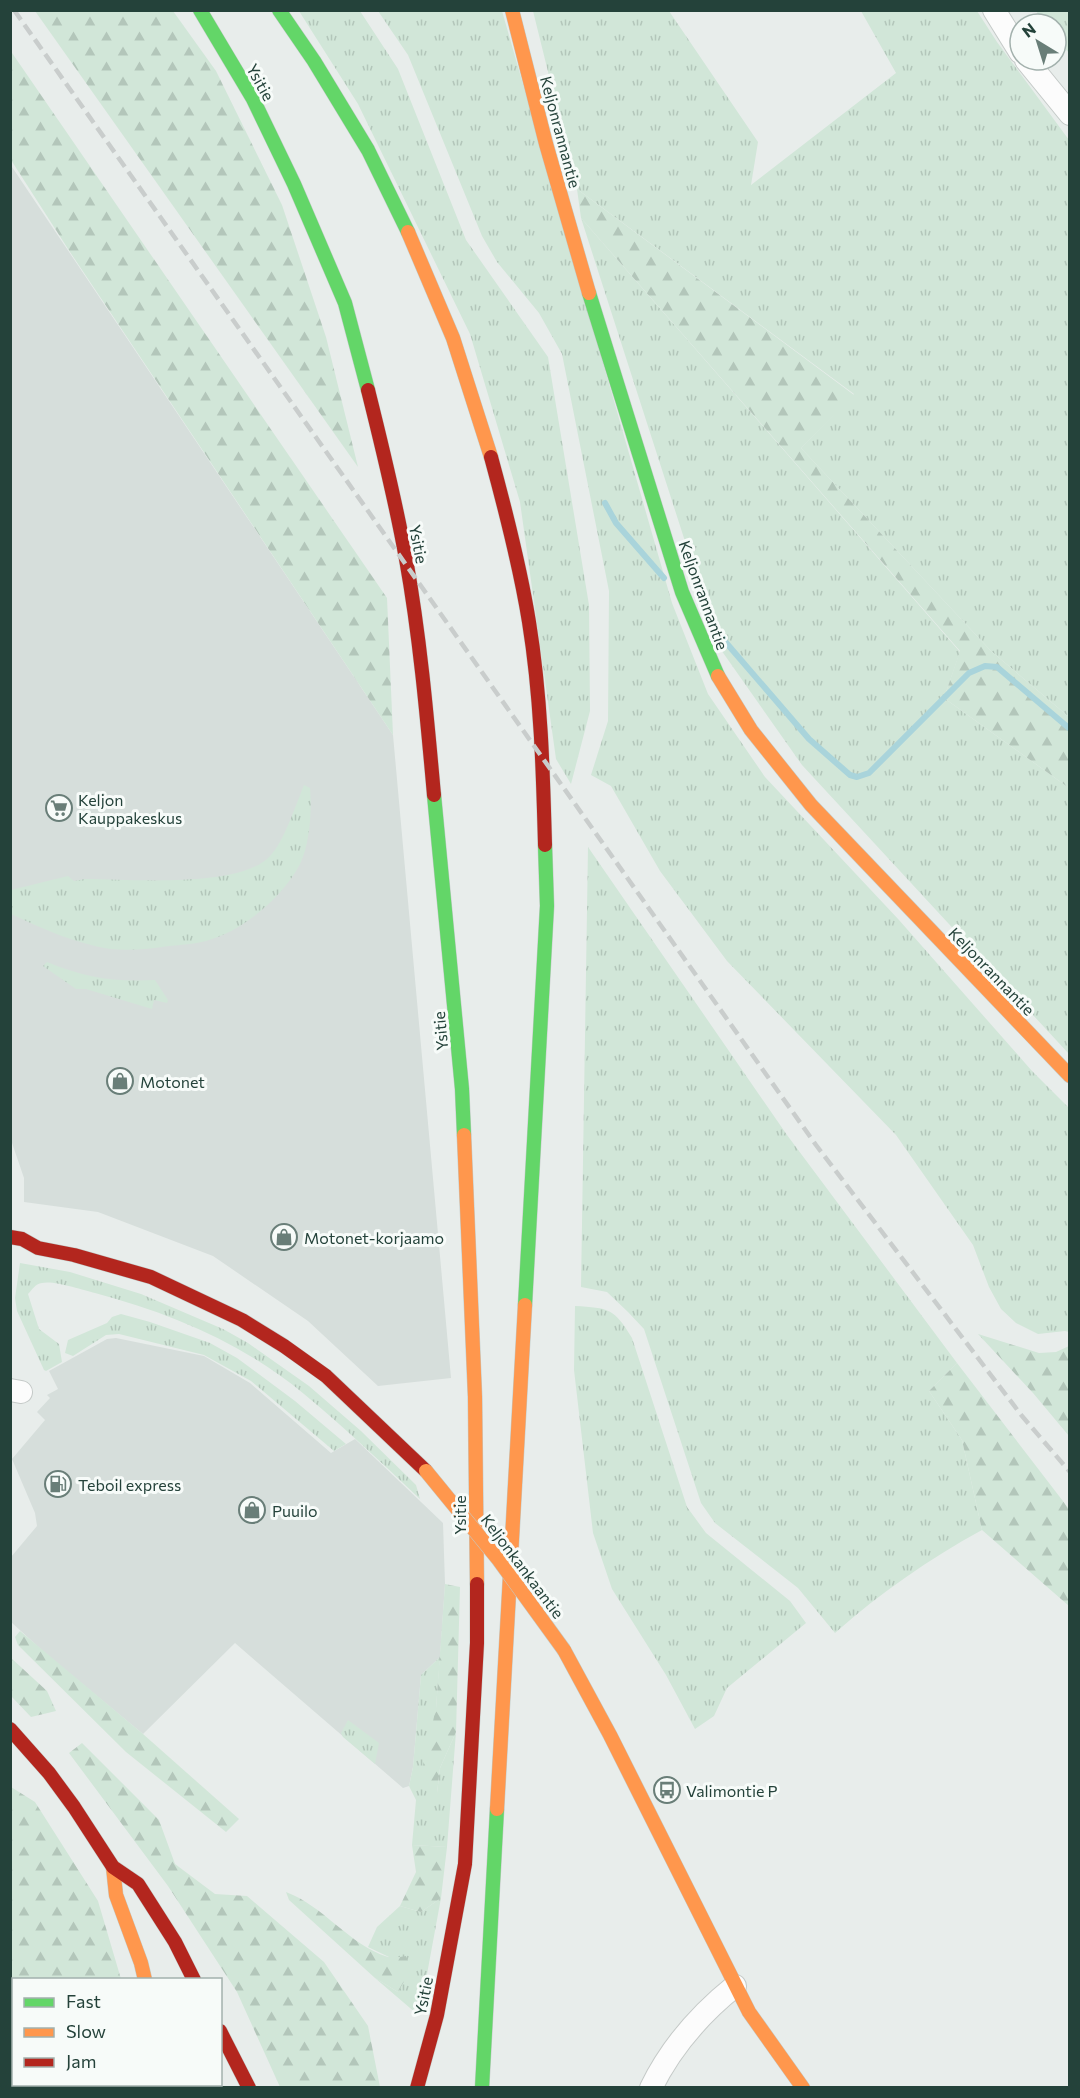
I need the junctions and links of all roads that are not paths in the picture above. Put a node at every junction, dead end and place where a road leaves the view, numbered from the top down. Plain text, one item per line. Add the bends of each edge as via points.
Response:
1 (200, 10) edge
2 (279, 10) edge
3 (512, 10) edge
4 (994, 10) edge
5 (1008, 33) edge
6 (1036, 72) edge
7 (1070, 114) edge
8 (1070, 1076) edge
9 (10, 1237) edge
10 (38, 1248) junction
11 (21, 1253) dead end
12 (10, 1729) edge
13 (113, 1867) junction
14 (145, 1978) edge
15 (193, 1978) edge
16 (735, 1986) junction
17 (222, 2035) edge
18 (249, 2088) edge
19 (417, 2088) edge
20 (482, 2088) edge
21 (651, 2088) edge
22 (803, 2088) edge

1 - 19 main road, Ysitie via 253,99 345,303 381,441 406,560 427,719 462,1089 475,1397 477,1643 465,1852 437,2015
2 - 20 main road via 368,150 418,253 453,338 511,532 529,622 542,739 547,906
3 - 8 main road, Keljonrannantie via 591,298 682,592 717,674 751,730 811,805
4 - 5 street
6 - 7 street
9 - 10 main road, Keljonkankaantie
10 - 11 main road, Keljonkankaantie
10 - 16 main road, Keljonkankaantie, bridge via 151,1277 243,1320 326,1376 426,1471 522,1589 564,1650
12 - 13 main road via 49,1773
13 - 14 main road via 116,1895
13 - 15 main road via 138,1884
16 - 21 street via 697,2019 663,2063
16 - 22 main road, Keljonkankaantie
17 - 18 main road

